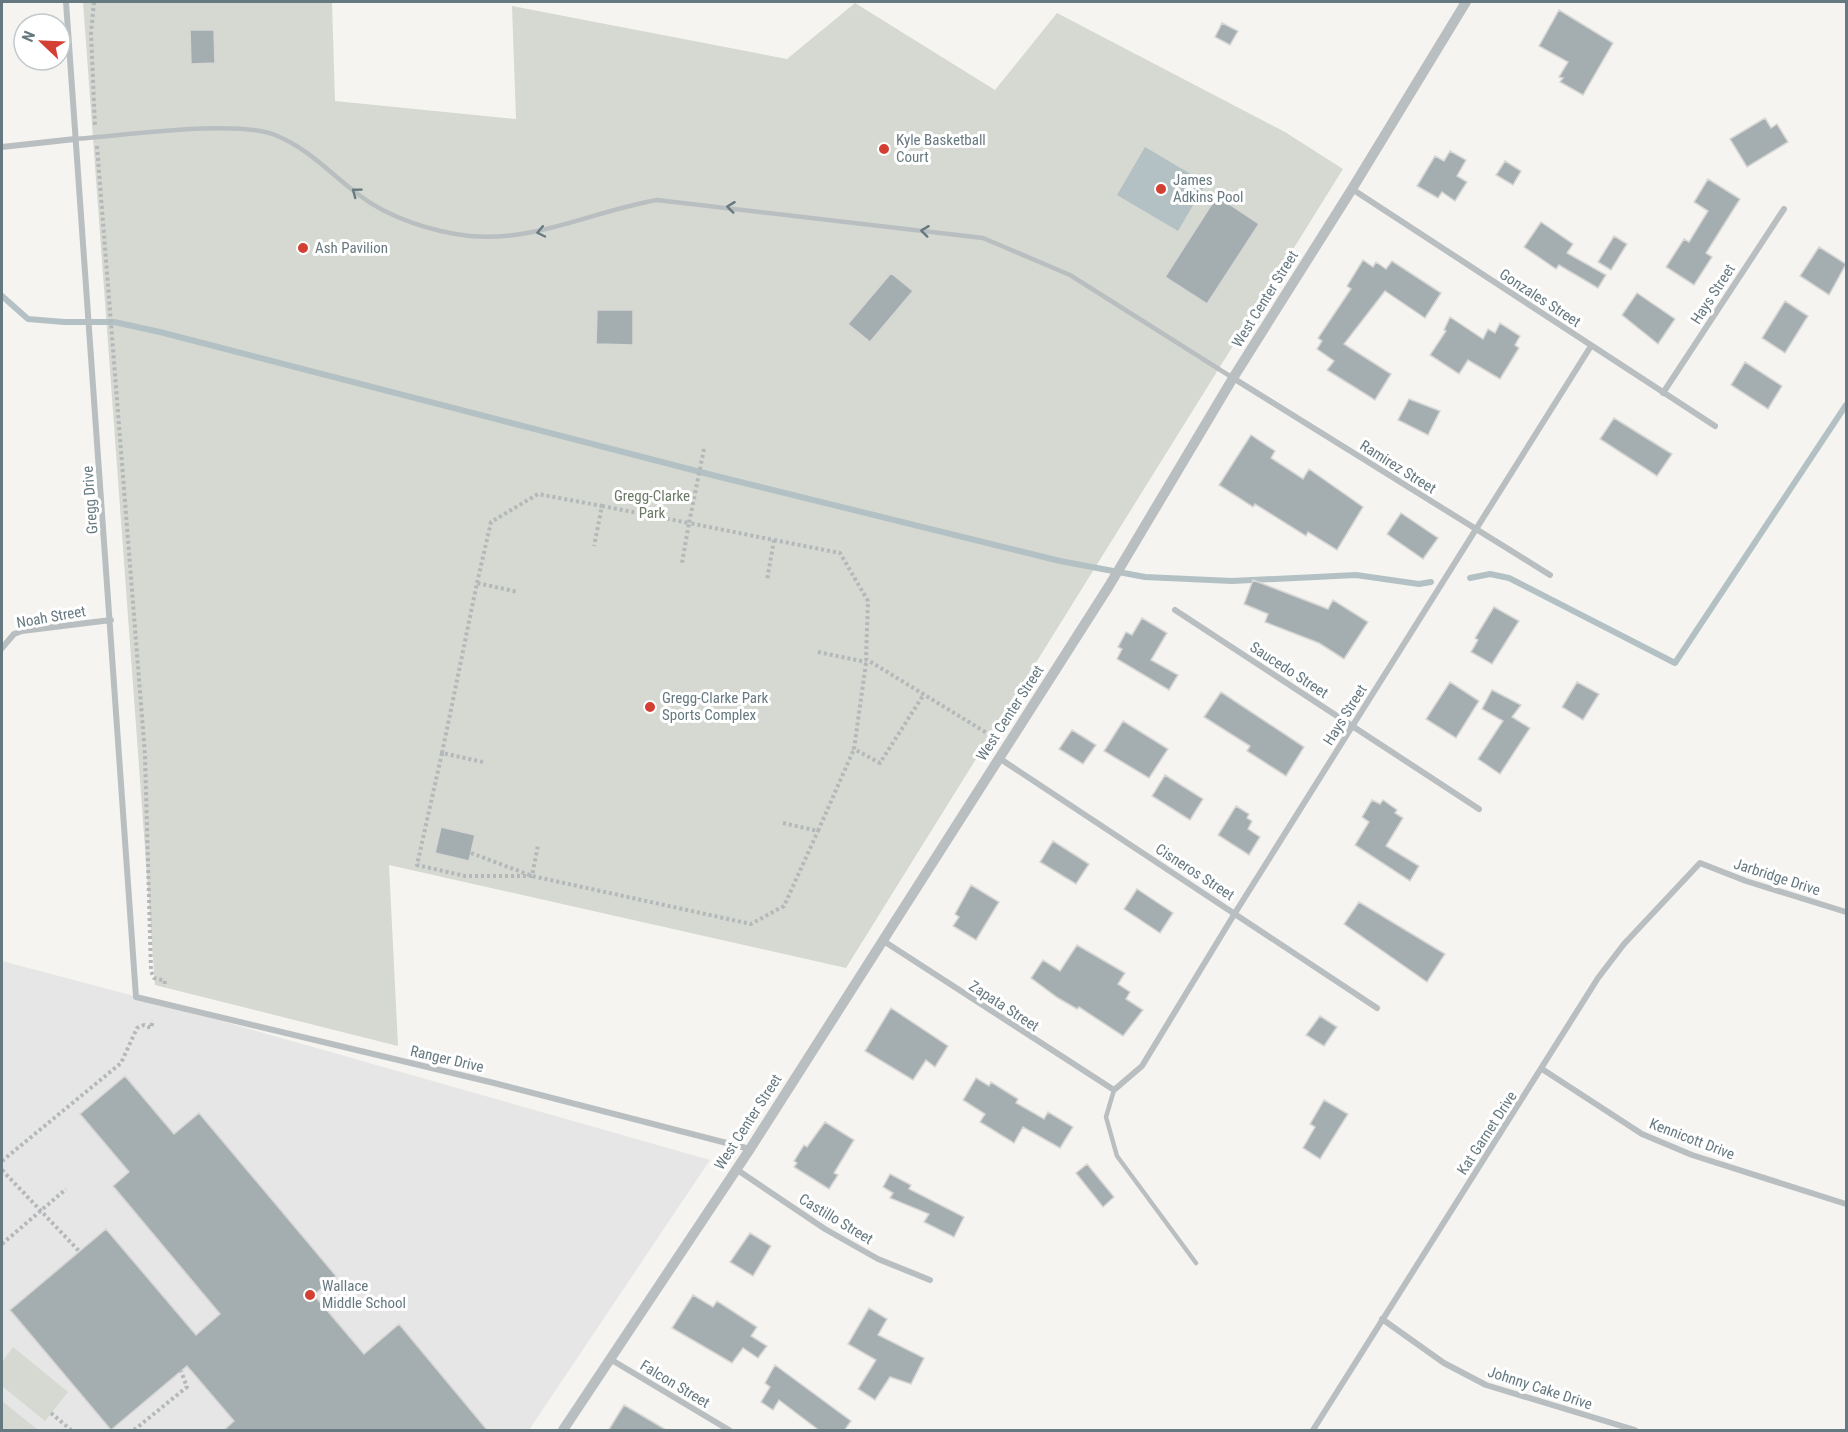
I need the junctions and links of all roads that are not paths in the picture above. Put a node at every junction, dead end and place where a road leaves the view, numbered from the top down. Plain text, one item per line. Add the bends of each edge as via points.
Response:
1 (66, 2) edge
2 (1466, 2) edge
3 (75, 139) junction
4 (2, 147) edge
5 (1352, 189) junction
6 (1784, 209) dead end
7 (1591, 346) junction
8 (1233, 378) junction
9 (1663, 393) junction
10 (1715, 426) dead end
11 (1476, 530) junction
12 (1550, 575) dead end
13 (1175, 610) dead end
14 (111, 620) junction
15 (2, 648) edge
16 (1353, 726) junction
17 (998, 758) junction
18 (1479, 809) dead end
19 (1700, 863) joint
20 (1846, 912) edge
21 (1235, 913) junction
22 (882, 940) junction
23 (136, 997) joint
24 (1377, 1008) dead end
25 (1542, 1069) junction
26 (1114, 1090) junction
27 (750, 1149) junction
28 (736, 1168) junction
29 (1846, 1204) edge
30 (1196, 1263) dead end
31 (930, 1280) dead end
32 (1382, 1319) junction
33 (609, 1359) junction
34 (563, 1431) edge
35 (729, 1431) edge
36 (1312, 1431) edge
37 (1635, 1431) edge

1 - 3 street, Gregg Drive
2 - 5 street, West Center Street
3 - 4 street
8 -> 3 lane via 1070,274 983,237 657,200 534,234 469,236 391,214 362,197 296,144 272,133 204,130
3 - 14 street, Gregg Drive
5 - 7 street, Gonzales Street
5 - 8 street, West Center Street
6 - 9 street, Hays Street
7 - 9 street, Gonzales Street
7 - 11 street, Hays Street
8 - 11 street, Ramirez Street
8 - 17 street, West Center Street via 1109,586
9 - 10 street, Gonzales Street
11 - 12 street, Ramirez Street
11 - 16 street, Hays Street
13 - 16 street, Saucedo Street
14 - 15 street, Noah Street via 22,631
14 - 23 street, Gregg Drive
16 - 18 street, Saucedo Street
16 - 21 street, Hays Street
17 - 21 street, Cisneros Street
17 - 22 street, West Center Street
19 - 20 street, Jarbridge Drive
19 - 25 street, Kat Garnet Drive via 1611,961
21 - 24 street, Cisneros Street
21 - 26 street, Hays Street via 1142,1066
22 - 26 street, Zapata Street
22 - 27 street, West Center Street
23 - 27 street, Ranger Drive
25 - 29 street, Kennicott Drive via 1642,1134 1692,1155
25 - 32 street, Kat Garnet Drive
26 - 30 lane via 1106,1117 1117,1156
27 - 28 street, West Center Street
28 - 31 street, Castillo Street via 825,1229
28 - 33 street, West Center Street
32 - 36 street, Kat Garnet Drive
32 - 37 street, Johnny Cake Drive via 1444,1363 1486,1385
33 - 34 street, West Center Street
33 - 35 street, Falcon Street

